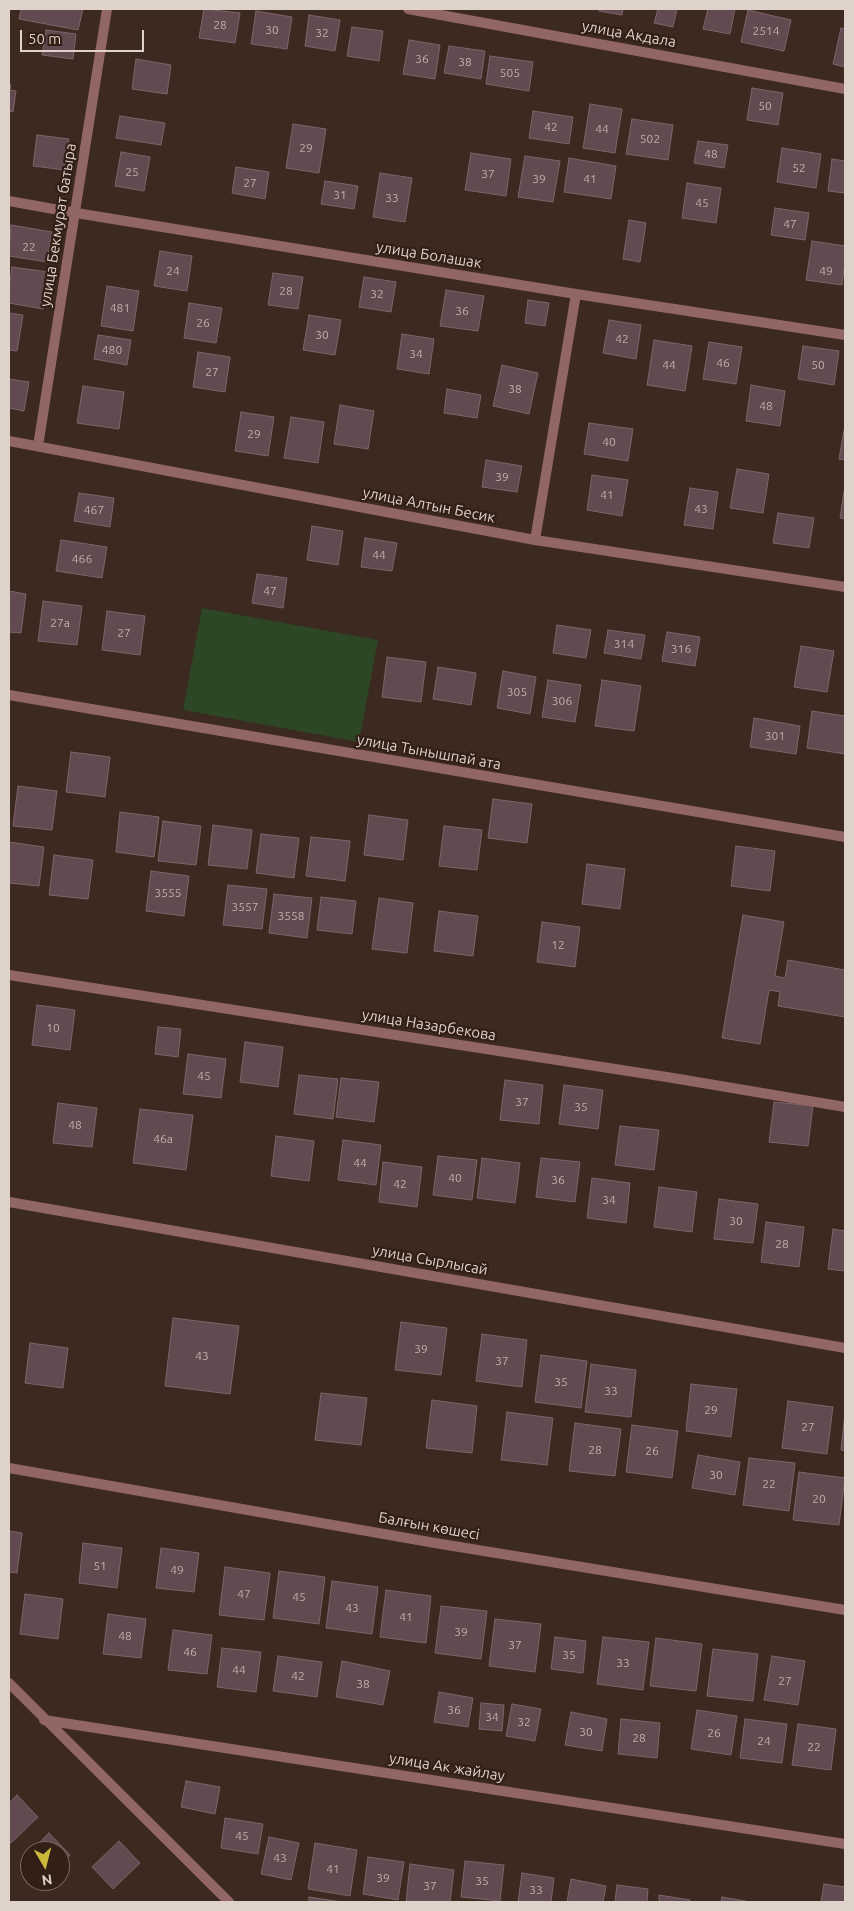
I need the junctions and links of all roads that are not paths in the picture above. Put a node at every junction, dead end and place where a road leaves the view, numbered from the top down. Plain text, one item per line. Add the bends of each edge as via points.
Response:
1 (107, 9) edge
2 (408, 9) edge
3 (845, 88) edge
4 (9, 201) edge
5 (76, 214) junction
6 (576, 294) junction
7 (845, 335) edge
8 (9, 441) edge
9 (38, 446) junction
10 (535, 540) junction
11 (845, 587) edge
12 (9, 695) edge
13 (845, 837) edge
14 (9, 975) edge
15 (845, 1107) edge
16 (9, 1202) edge
17 (845, 1348) edge
18 (9, 1468) edge
19 (845, 1610) edge
20 (9, 1683) edge
21 (44, 1720) junction
22 (845, 1844) edge
23 (229, 1902) edge

1 - 5 street, улица Бекмурат батыра
2 - 3 street, улица Акдала
4 - 5 street, улица Болашак
5 - 6 street, улица Болашак
5 - 9 street, улица Бекмурат батыра
6 - 7 street, улица Болашак
6 - 10 street
8 - 9 street, улица Алтын Бесик
9 - 10 street, улица Алтын Бесик
10 - 11 street, улица Алтын Бесик
12 - 13 street, улица Тынышпай ата
14 - 15 street, улица Назарбекова
16 - 17 street, улица Сырлысай
18 - 19 street, Балғын көшесі
20 - 21 street
21 - 22 street, улица Ак жайлау
21 - 23 street

